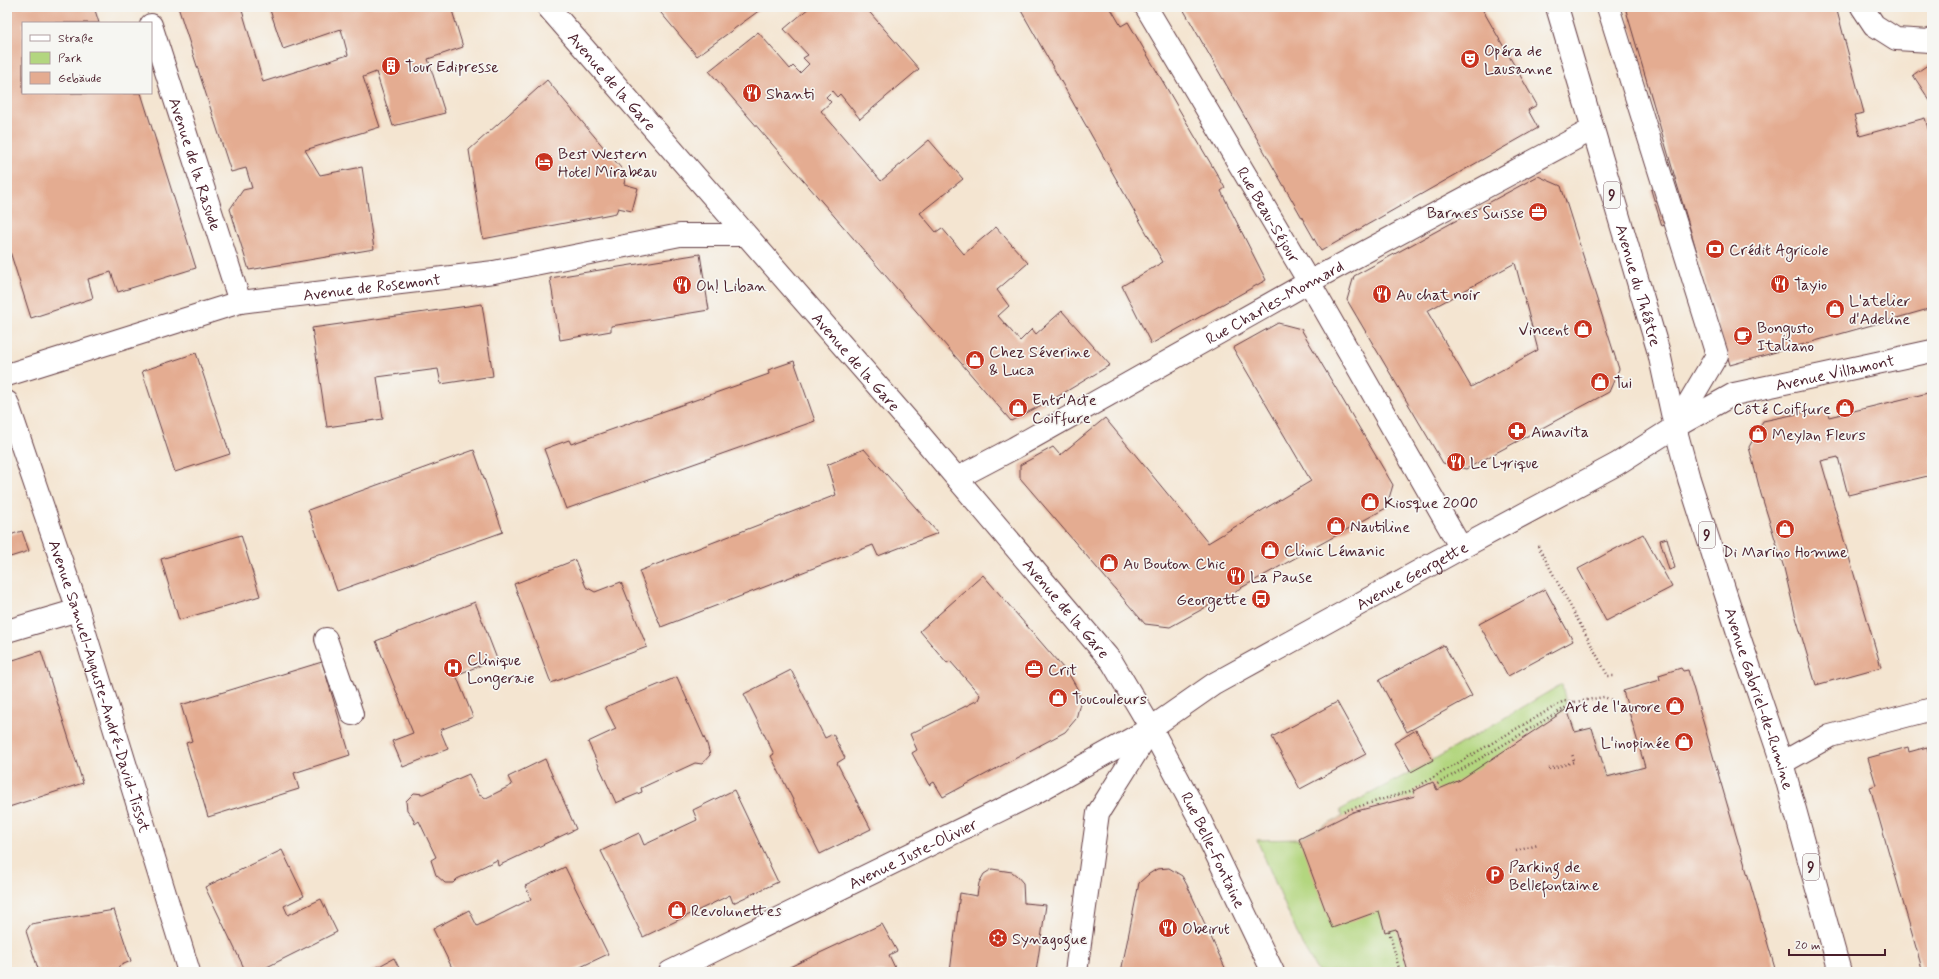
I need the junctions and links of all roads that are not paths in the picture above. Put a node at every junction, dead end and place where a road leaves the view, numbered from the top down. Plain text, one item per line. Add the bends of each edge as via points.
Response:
1 (145, 7) edge
2 (548, 7) edge
3 (1146, 7) edge
4 (1556, 7) edge
5 (1608, 7) edge
6 (1862, 7) edge
7 (150, 22) edge
8 (152, 27) edge
9 (1932, 39) edge
10 (1593, 129) junction
11 (745, 235) junction
12 (1309, 282) junction
13 (240, 302) junction
14 (1932, 351) edge
15 (7, 375) edge
16 (7, 402) edge
17 (1675, 428) junction
18 (957, 478) junction
19 (1461, 548) junction
20 (78, 610) junction
21 (7, 631) edge
22 (326, 639) dead end
23 (1932, 709) edge
24 (352, 714) dead end
25 (1151, 728) junction
26 (1782, 763) junction
27 (189, 972) edge
28 (670, 972) edge
29 (1076, 972) edge
30 (1273, 972) edge
31 (1840, 972) edge

1 - 7 street, Avenue de la Rasude
2 - 11 street, Avenue de la Gare
3 - 12 street, Rue Beau-Séjour
4 - 10 street, Avenue du Théâtre / 9
5 - 17 street via 1717,355
6 - 9 street via 1874,25 1896,39
8 - 13 street, Avenue de la Rasude
10 - 12 street, Rue Charles-Monnard
10 - 17 street, Avenue du Théâtre / 9 via 1659,353
11 - 13 street, Avenue de Rosemont via 680,235 494,272
11 - 18 street, Avenue de la Gare
12 - 18 street, Rue Charles-Monnard
12 - 19 street, Rue Beau-Séjour
13 - 15 street, Avenue de Rosemont
14 - 17 street, Avenue Villamont via 1734,394
16 - 20 street, Avenue Samuel-Auguste-André-David-Tissot
17 - 19 street, Avenue Georgette via 1617,464
17 - 26 street, Avenue Gabriel-de-Rumine / 9 via 1741,642
18 - 25 street, Avenue de la Gare via 1112,662
19 - 25 street, Avenue Georgette via 1214,684
20 - 21 street
20 - 27 street, Avenue Samuel-Auguste-André-David-Tissot
22 - 24 street
23 - 26 street via 1830,736
25 - 28 street, Avenue Juste-Olivier via 996,813 899,858
25 - 29 street via 1098,813
25 - 30 street, Rue Belle-Fontaine via 1197,814
26 - 31 street, Avenue Gabriel-de-Rumine / 9

